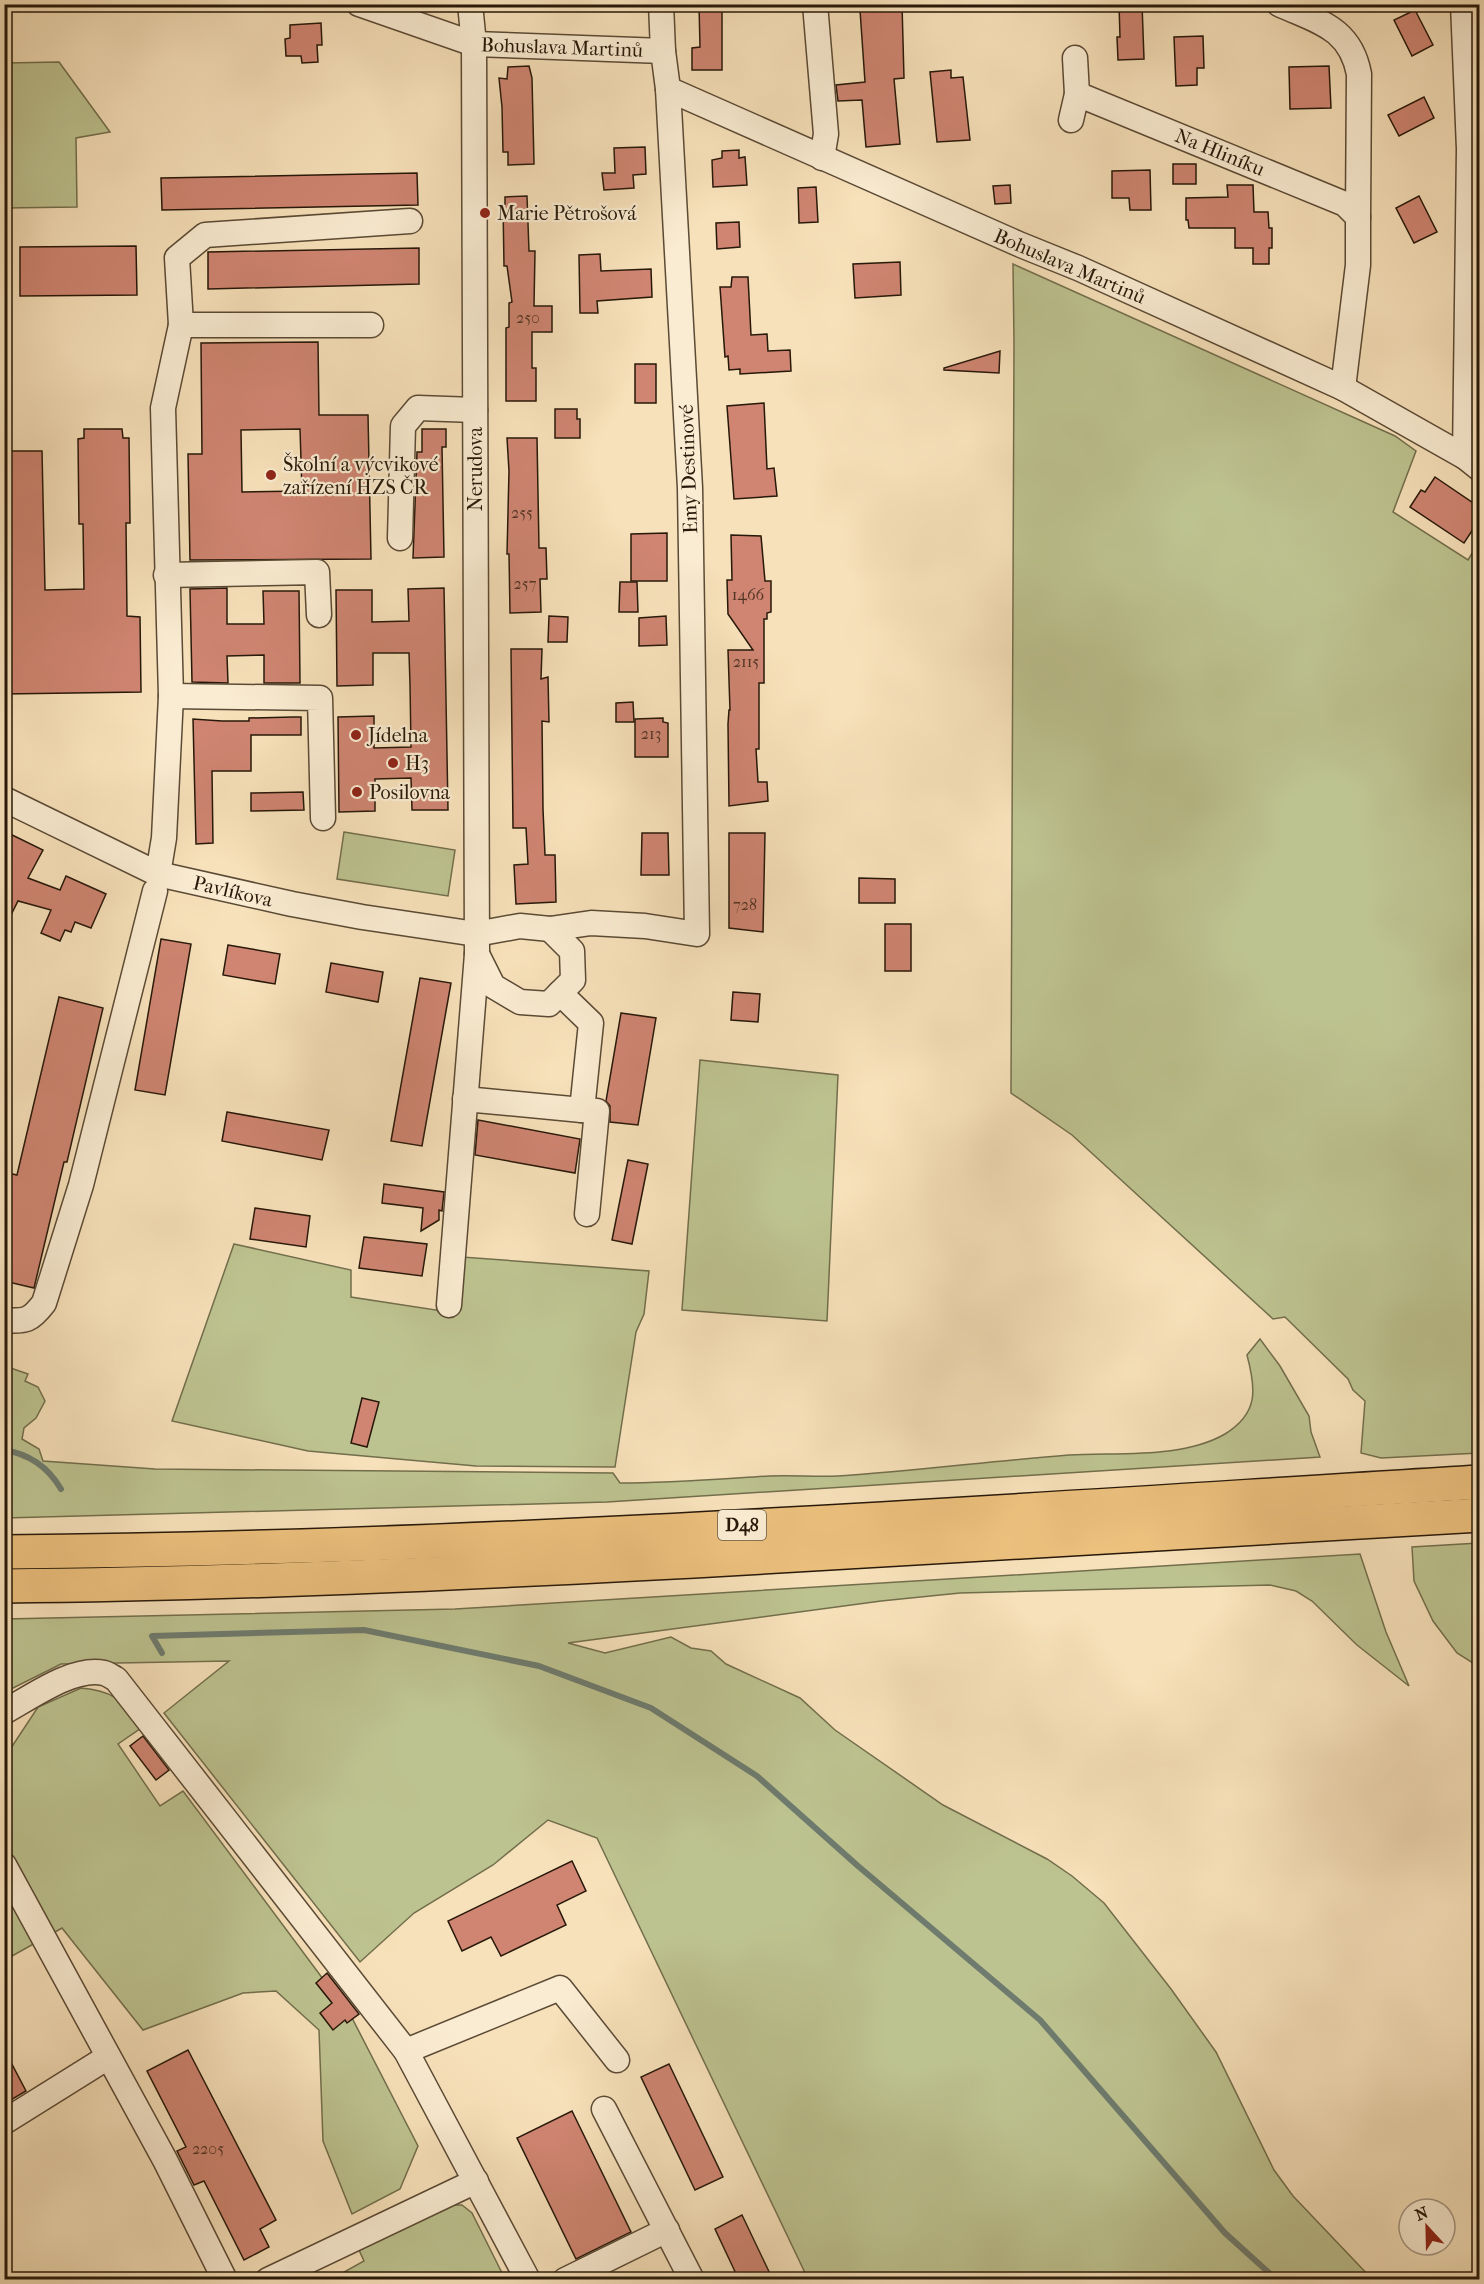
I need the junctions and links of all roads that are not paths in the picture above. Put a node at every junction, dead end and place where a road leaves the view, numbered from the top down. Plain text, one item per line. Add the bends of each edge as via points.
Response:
1 (359, 4) edge
2 (470, 4) edge
3 (661, 4) edge
4 (815, 4) edge
5 (1279, 4) edge
6 (1463, 4) edge
7 (474, 44) junction
8 (663, 51) junction
9 (1075, 58) dead end
10 (668, 89) junction
11 (1077, 94) junction
12 (1071, 120) dead end
13 (822, 158) junction
14 (1358, 217) junction
15 (410, 221) dead end
16 (181, 325) junction
17 (371, 326) dead end
18 (1343, 388) junction
19 (475, 410) junction
20 (1472, 463) edge
21 (400, 538) dead end
22 (166, 574) junction
23 (319, 615) dead end
24 (171, 696) junction
25 (4, 799) edge
26 (323, 818) dead end
27 (156, 882) junction
28 (550, 929) junction
29 (697, 934) joint
30 (477, 944) junction
31 (560, 993) junction
32 (465, 1099) junction
33 (582, 1110) junction
34 (587, 1214) dead end
35 (448, 1305) dead end
36 (4, 1320) edge
37 (1479, 1482) edge
38 (1479, 1515) edge
39 (4, 1552) edge
40 (4, 1586) edge
41 (4, 1712) edge
42 (4, 1865) edge
43 (406, 2051) junction
44 (108, 2057) junction
45 (617, 2060) dead end
46 (604, 2109) dead end
47 (4, 2122) edge
48 (476, 2181) junction
49 (667, 2230) junction
50 (225, 2280) edge
51 (268, 2280) edge
52 (528, 2280) edge
53 (565, 2280) edge
54 (692, 2280) edge

1 - 7 street, Bohuslava Martinů
2 - 7 street, Nerudova
3 - 8 street, Emy Destinové
4 - 13 street via 826,134
5 - 14 street via 1328,26 1344,38 1356,59
6 - 20 street via 1469,149
7 - 8 street, Bohuslava Martinů
7 - 19 street, Nerudova
8 - 10 street, Emy Destinové
9 - 11 street
10 - 13 street, Bohuslava Martinů
10 - 29 street, Emy Destinové via 690,488
11 - 12 street
11 - 14 street, Na Hliníku via 1345,204
13 - 18 street, Bohuslava Martinů
14 - 18 street via 1358,265
15 - 16 street via 204,235 177,258
16 - 17 street
16 - 22 street via 163,408
18 - 20 street, Bohuslava Martinů
19 - 21 street via 417,408 403,426
19 - 30 street, Nerudova
22 - 23 street via 317,572
22 - 24 street
24 - 26 street via 320,698
24 - 27 street via 163,844
25 - 27 street, Pavlíkova
27 - 30 street, Pavlíkova via 350,915
27 - 36 street via 81,1185 44,1303 34,1316 21,1322
28 - 29 street, Pavlíkova via 591,923
28 - 30 street, Pavlíkova via 520,926
28 - 31 street via 572,951 573,980
30 - 31 street via 493,986 520,1002 549,1004
30 - 32 street
31 - 33 street via 591,1023
32 - 33 street
32 - 35 street
33 - 34 street via 597,1112
37 - 39 highway, D48 via 504,1538
38 - 40 highway, D48 via 497,1571
41 - 43 street via 66,1678 93,1673 116,1678
42 - 44 street
43 - 45 street via 560,1988
43 - 48 street
44 - 47 street
44 - 50 street
46 - 49 street
48 - 51 street
48 - 52 street
49 - 53 street
49 - 54 street

